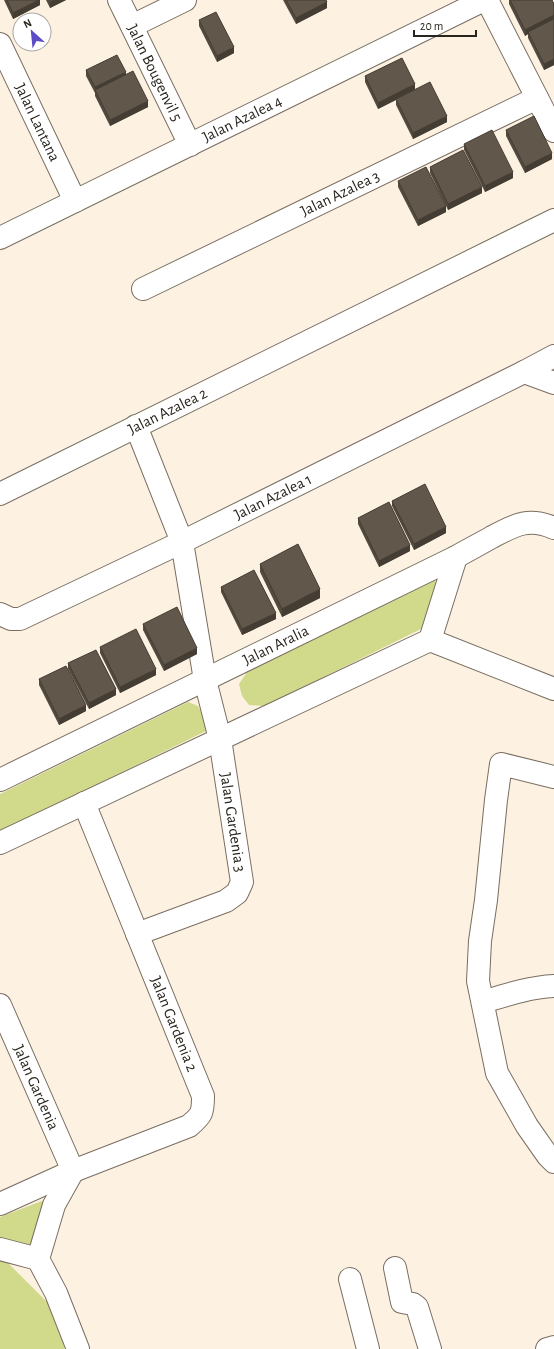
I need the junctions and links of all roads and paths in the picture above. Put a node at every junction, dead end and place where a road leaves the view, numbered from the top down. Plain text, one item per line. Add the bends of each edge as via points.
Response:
1 (119, 0) edge
2 (186, 0) edge
3 (486, 0) edge
4 (132, 26) junction
5 (0, 44) edge
6 (537, 98) junction
7 (554, 131) edge
8 (190, 145) junction
9 (75, 201) junction
10 (554, 220) edge
11 (0, 238) edge
12 (143, 289) dead end
13 (554, 356) edge
14 (524, 372) junction
15 (554, 383) edge
16 (136, 426) junction
17 (0, 494) edge
18 (554, 528) edge
19 (182, 542) junction
20 (456, 556) junction
21 (10, 616) edge
22 (430, 640) junction
23 (204, 680) junction
24 (554, 689) edge
25 (220, 739) junction
26 (554, 777) edge
27 (0, 780) edge
28 (84, 803) junction
29 (0, 843) edge
30 (137, 934) junction
31 (554, 986) edge
32 (483, 1002) junction
33 (0, 1005) edge
34 (554, 1162) edge
35 (73, 1170) junction
36 (0, 1204) edge
37 (0, 1249) edge
38 (38, 1259) junction
39 (396, 1268) dead end
40 (350, 1279) dead end
41 (554, 1347) edge
42 (78, 1349) edge
43 (368, 1349) edge
44 (430, 1349) edge
45 (547, 1349) edge

1 - 4 street, Jalan Bougenvil 5
2 - 4 street
3 - 6 street
3 - 8 street, Jalan Azalea 4
4 - 8 street, Jalan Bougenvil 5
5 - 9 street, Jalan Lantana
6 - 7 street
6 - 12 street, Jalan Azalea 3
8 - 9 street, Jalan Azalea 4
9 - 11 street, Jalan Azalea 4
10 - 16 street, Jalan Azalea 2
13 - 14 street, Jalan Azalea 1
14 - 15 street
14 - 19 street, Jalan Azalea 1
16 - 17 street, Jalan Azalea 2
16 - 19 street
18 - 20 street, Jalan Aralia via 545,524 515,525
19 - 21 street, Jalan Azalea 1
19 - 23 street
20 - 22 street
20 - 23 street, Jalan Aralia
22 - 24 street
22 - 25 street
23 - 25 street
23 - 27 street, Jalan Aralia
25 - 28 street
25 - 30 street, Jalan Gardenia 3 via 242,882 240,887 237,893 226,901
26 - 32 street via 501,764 480,941 478,981
28 - 29 street
28 - 30 street, Jalan Gardenia 2
30 - 35 street, Jalan Gardenia 2 via 203,1096 203,1111 189,1126
31 - 32 street via 541,986
32 - 34 street via 498,1073 527,1126
33 - 35 street, Jalan Gardenia
35 - 36 street, Jalan Gardenia 2
35 - 38 street via 54,1205
37 - 38 street
38 - 42 street via 56,1293
39 - 44 street via 402,1302 417,1307
40 - 43 street
41 - 45 street

